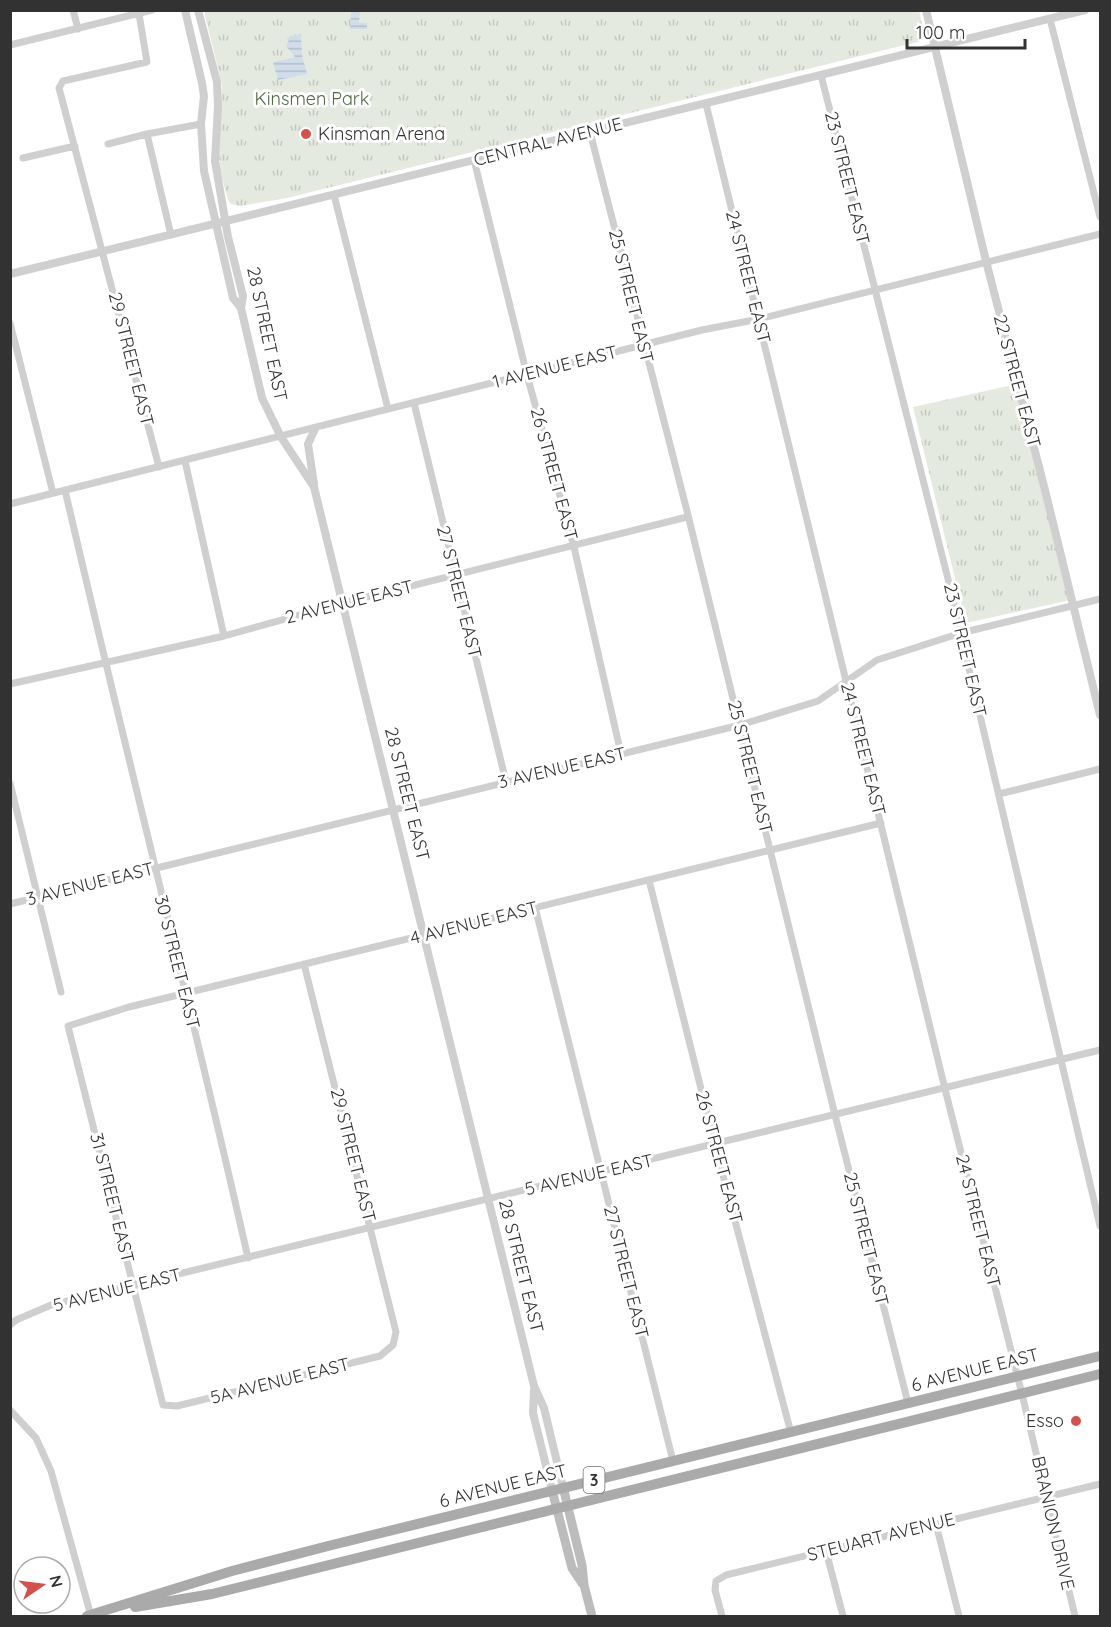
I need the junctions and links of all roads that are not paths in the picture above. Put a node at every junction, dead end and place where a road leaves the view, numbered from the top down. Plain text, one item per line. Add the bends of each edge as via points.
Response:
1 (73, 10) edge
2 (152, 10) edge
3 (184, 10) edge
4 (198, 10) edge
5 (926, 10) edge
6 (1085, 10) edge
7 (139, 14) junction
8 (1050, 19) junction
9 (78, 29) junction
10 (10, 45) edge
11 (934, 46) junction
12 (821, 75) junction
13 (706, 104) junction
14 (201, 124) junction
15 (590, 132) junction
16 (147, 134) junction
17 (108, 144) dead end
18 (75, 147) junction
19 (23, 158) dead end
20 (474, 160) junction
21 (334, 195) junction
22 (1101, 217) edge
23 (226, 221) junction
24 (215, 224) junction
25 (1101, 234) edge
26 (171, 235) junction
27 (104, 251) junction
28 (986, 261) junction
29 (10, 274) edge
30 (875, 290) junction
31 (241, 308) junction
32 (759, 319) junction
33 (10, 323) edge
34 (644, 345) junction
35 (527, 375) junction
36 (414, 403) junction
37 (388, 410) junction
38 (315, 429) junction
39 (281, 437) junction
40 (186, 461) junction
41 (159, 467) junction
42 (314, 487) junction
43 (65, 490) junction
44 (53, 493) junction
45 (10, 504) edge
46 (687, 517) junction
47 (574, 547) junction
48 (455, 575) junction
49 (1101, 599) edge
50 (343, 603) junction
51 (1074, 606) junction
52 (960, 633) junction
53 (224, 636) junction
54 (105, 663) junction
55 (846, 681) junction
56 (10, 684) edge
57 (1101, 715) edge
58 (740, 724) junction
59 (621, 754) junction
60 (1101, 769) edge
61 (506, 782) junction
62 (10, 783) edge
63 (999, 794) junction
64 (12, 796) edge
65 (393, 809) junction
66 (881, 824) junction
67 (771, 851) junction
68 (155, 868) junction
69 (649, 880) junction
70 (38, 898) junction
71 (10, 904) edge
72 (535, 907) junction
73 (424, 935) junction
74 (304, 964) junction
75 (61, 992) dead end
76 (185, 994) junction
77 (68, 1026) joint
78 (1101, 1050) edge
79 (1061, 1060) junction
80 (945, 1089) junction
81 (835, 1115) junction
82 (715, 1145) junction
83 (602, 1172) junction
84 (488, 1199) junction
85 (1101, 1226) edge
86 (372, 1227) junction
87 (248, 1258) junction
88 (134, 1286) junction
89 (10, 1325) edge
90 (393, 1345) joint
91 (1101, 1356) edge
92 (1101, 1374) edge
93 (1017, 1377) junction
94 (1022, 1394) junction
95 (908, 1402) junction
96 (163, 1405) joint
97 (10, 1410) edge
98 (791, 1433) junction
99 (673, 1461) junction
100 (1101, 1484) edge
101 (557, 1489) junction
102 (1046, 1497) junction
103 (562, 1506) junction
104 (936, 1524) junction
105 (826, 1551) junction
106 (89, 1616) edge
107 (592, 1617) edge
108 (722, 1617) edge
109 (843, 1617) edge
110 (959, 1617) edge
111 (1075, 1617) edge

1 - 9 street
2 - 7 street
3 - 14 street via 202,82
4 - 23 street, 28 STREET EAST via 218,91 214,161
5 - 11 street, 22 STREET EAST
6 - 8 street, CENTRAL AVENUE
7 - 9 street
7 - 18 street, 29 STREET EAST via 147,62 63,81 59,88
8 - 11 street, CENTRAL AVENUE
8 - 22 street
9 - 10 street
11 - 12 street, CENTRAL AVENUE
11 - 28 street, 22 STREET EAST
12 - 13 street, CENTRAL AVENUE
12 - 30 street, 23 STREET EAST
13 - 15 street, CENTRAL AVENUE
13 - 32 street, 24 STREET EAST
14 - 16 street
14 - 24 street via 204,171
15 - 20 street, CENTRAL AVENUE
15 - 34 street, 25 STREET EAST
16 - 17 street
16 - 26 street
18 - 19 street
18 - 27 street, 29 STREET EAST
20 - 21 street, CENTRAL AVENUE
20 - 35 street, 26 STREET EAST
21 - 23 street, CENTRAL AVENUE
21 - 37 street
23 - 24 street, CENTRAL AVENUE
23 - 31 street, 28 STREET EAST via 243,296
24 - 26 street, CENTRAL AVENUE
24 - 31 street via 233,298
25 - 28 street, 1 AVENUE EAST
26 - 27 street, CENTRAL AVENUE
27 - 29 street, CENTRAL AVENUE
27 - 41 street, 29 STREET EAST
28 - 30 street, 1 AVENUE EAST
28 - 51 street, 22 STREET EAST
30 - 32 street, 1 AVENUE EAST
30 - 52 street, 23 STREET EAST
31 - 39 street, 28 STREET EAST via 262,398
32 - 34 street, 1 AVENUE EAST
32 - 55 street, 24 STREET EAST
33 - 44 street
34 - 35 street, 1 AVENUE EAST
34 - 46 street, 25 STREET EAST
35 - 36 street, 1 AVENUE EAST
35 - 47 street, 26 STREET EAST
36 - 37 street, 1 AVENUE EAST
36 - 48 street, 27 STREET EAST
37 - 38 street, 1 AVENUE EAST
38 - 39 street, 1 AVENUE EAST
38 - 42 street via 308,444
39 - 40 street, 1 AVENUE EAST
39 - 42 street, 28 STREET EAST
40 - 41 street, 1 AVENUE EAST
40 - 53 street
41 - 43 street, 1 AVENUE EAST
42 - 50 street, 28 STREET EAST
43 - 44 street, 1 AVENUE EAST
43 - 54 street, 30 STREET EAST
44 - 45 street, 1 AVENUE EAST
46 - 47 street, 2 AVENUE EAST
46 - 58 street, 25 STREET EAST
47 - 48 street, 2 AVENUE EAST
47 - 59 street, 26 STREET EAST
48 - 50 street, 2 AVENUE EAST
48 - 61 street, 27 STREET EAST
49 - 51 street, 3 AVENUE EAST
50 - 53 street, 2 AVENUE EAST
50 - 65 street, 28 STREET EAST
51 - 52 street, 3 AVENUE EAST
51 - 57 street, 22 STREET EAST
52 - 55 street, 3 AVENUE EAST via 877,660
52 - 63 street, 23 STREET EAST
53 - 54 street, 2 AVENUE EAST
54 - 56 street, 2 AVENUE EAST
54 - 68 street, 30 STREET EAST
55 - 58 street, 3 AVENUE EAST via 818,700
55 - 66 street, 24 STREET EAST
58 - 59 street, 3 AVENUE EAST
58 - 67 street, 25 STREET EAST
59 - 61 street, 3 AVENUE EAST
60 - 63 street
61 - 65 street, 3 AVENUE EAST
62 - 64 street
63 - 79 street, 23 STREET EAST
64 - 70 street
65 - 68 street, 3 AVENUE EAST
65 - 73 street, 28 STREET EAST
66 - 67 street, 4 AVENUE EAST
66 - 80 street, 24 STREET EAST
67 - 69 street, 4 AVENUE EAST
67 - 81 street, 25 STREET EAST
68 - 70 street, 3 AVENUE EAST
68 - 76 street, 30 STREET EAST
69 - 72 street, 4 AVENUE EAST
69 - 82 street, 26 STREET EAST
70 - 71 street, 3 AVENUE EAST
70 - 75 street
72 - 73 street, 4 AVENUE EAST
72 - 83 street, 27 STREET EAST
73 - 74 street, 4 AVENUE EAST
73 - 84 street, 28 STREET EAST
74 - 76 street, 4 AVENUE EAST
74 - 86 street, 29 STREET EAST
76 - 77 street, 4 AVENUE EAST
76 - 87 street, 30 STREET EAST
77 - 88 street, 31 STREET EAST
78 - 79 street, 5 AVENUE EAST
79 - 80 street, 5 AVENUE EAST
79 - 85 street, 23 STREET EAST
80 - 81 street, 5 AVENUE EAST
80 - 93 street, 24 STREET EAST
81 - 82 street, 5 AVENUE EAST
81 - 95 street, 25 STREET EAST
82 - 83 street, 5 AVENUE EAST
82 - 98 street, 26 STREET EAST
83 - 84 street, 5 AVENUE EAST
83 - 99 street, 27 STREET EAST
84 - 86 street, 5 AVENUE EAST
84 - 101 street, 28 STREET EAST via 534,1386 544,1408
86 - 87 street, 5 AVENUE EAST
86 - 90 street, 29 STREET EAST via 396,1332
87 - 88 street, 5 AVENUE EAST
88 - 89 street, 5 AVENUE EAST via 51,1305
88 - 96 street, 31 STREET EAST
90 - 96 street, 5A AVENUE EAST via 380,1356 177,1406
91 - 93 main road, 6 AVENUE EAST / 3
92 - 94 main road, 6 AVENUE EAST / 3
93 - 94 street, 24 STREET EAST
93 - 95 main road, 6 AVENUE EAST / 3
94 - 102 street, BRANION DRIVE
94 - 103 main road, 6 AVENUE EAST / 3
95 - 98 main road, 6 AVENUE EAST / 3
97 - 106 street via 36,1438 51,1471
98 - 99 main road, 6 AVENUE EAST / 3
99 - 101 main road, 6 AVENUE EAST / 3
100 - 102 street, STEUART AVENUE
101 - 103 main road, 28 STREET EAST
101 - 106 main road, 6 AVENUE EAST / 3 via 232,1571
102 - 104 street, STEUART AVENUE
102 - 111 street, BRANION DRIVE
103 - 106 main road, 6 AVENUE EAST / 3 via 212,1594
103 - 107 main road, 28 STREET EAST via 572,1568 584,1585
104 - 105 street, STEUART AVENUE
104 - 110 street
105 - 108 street, STEUART AVENUE via 726,1575 716,1581
105 - 109 street

